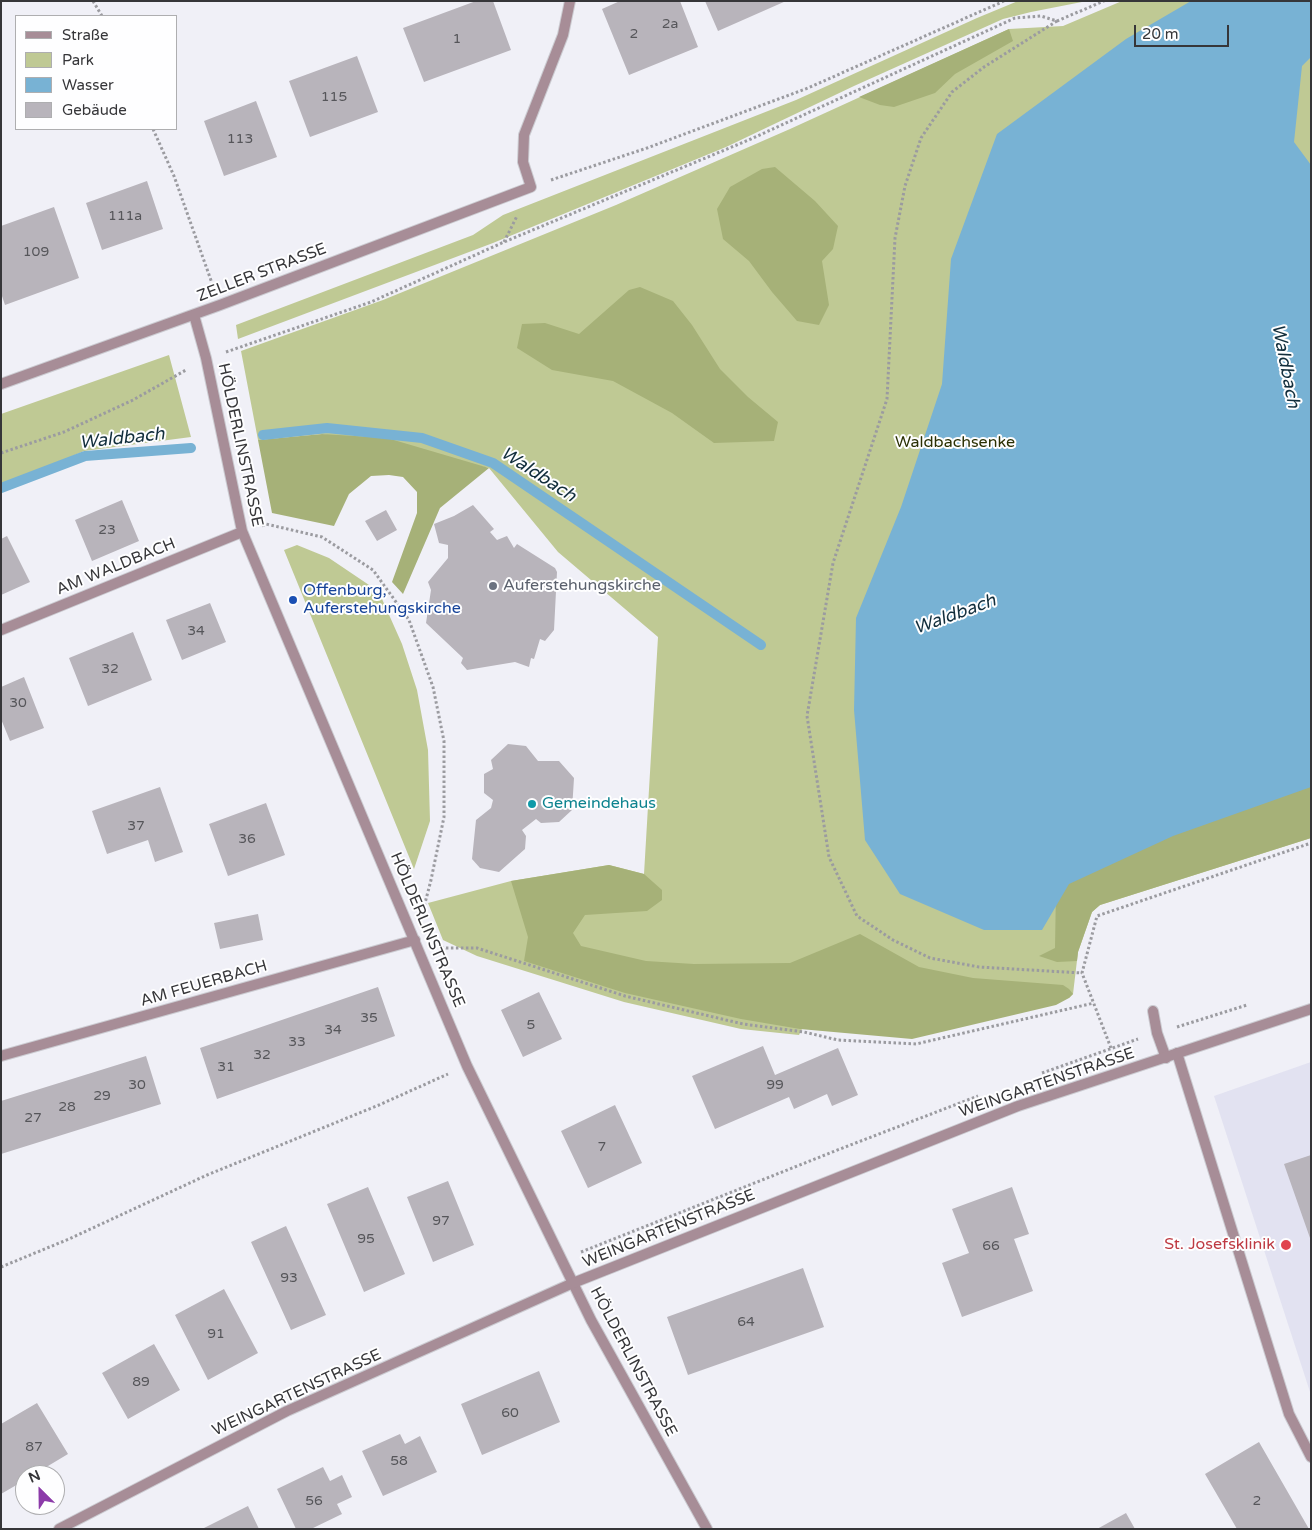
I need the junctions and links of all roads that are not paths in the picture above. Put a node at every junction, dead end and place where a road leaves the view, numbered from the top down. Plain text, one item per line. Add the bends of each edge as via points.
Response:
1 (570, 1) edge
2 (194, 315) junction
3 (1, 384) edge
4 (242, 532) junction
5 (1, 630) edge
6 (415, 940) junction
7 (1311, 1009) edge
8 (1153, 1011) dead end
9 (1177, 1053) junction
10 (1, 1056) edge
11 (1166, 1058) junction
12 (573, 1284) junction
13 (1311, 1457) edge
14 (59, 1529) edge
15 (707, 1529) edge

1 - 2 street, ZELLER STRASSE via 562,34 524,135 523,162 531,187
2 - 3 street, ZELLER STRASSE
2 - 4 street, HÖLDERLINSTRASSE
4 - 5 street, AM WALDBACH
4 - 6 street, HÖLDERLINSTRASSE
6 - 10 street, AM FEUERBACH
6 - 12 street, HÖLDERLINSTRASSE via 467,1066
7 - 9 street, WEINGARTENSTRASSE
8 - 11 street
9 - 11 street, WEINGARTENSTRASSE
9 - 13 street via 1289,1414
11 - 12 street, WEINGARTENSTRASSE via 1018,1106
12 - 14 street, WEINGARTENSTRASSE via 288,1411
12 - 15 street, HÖLDERLINSTRASSE

